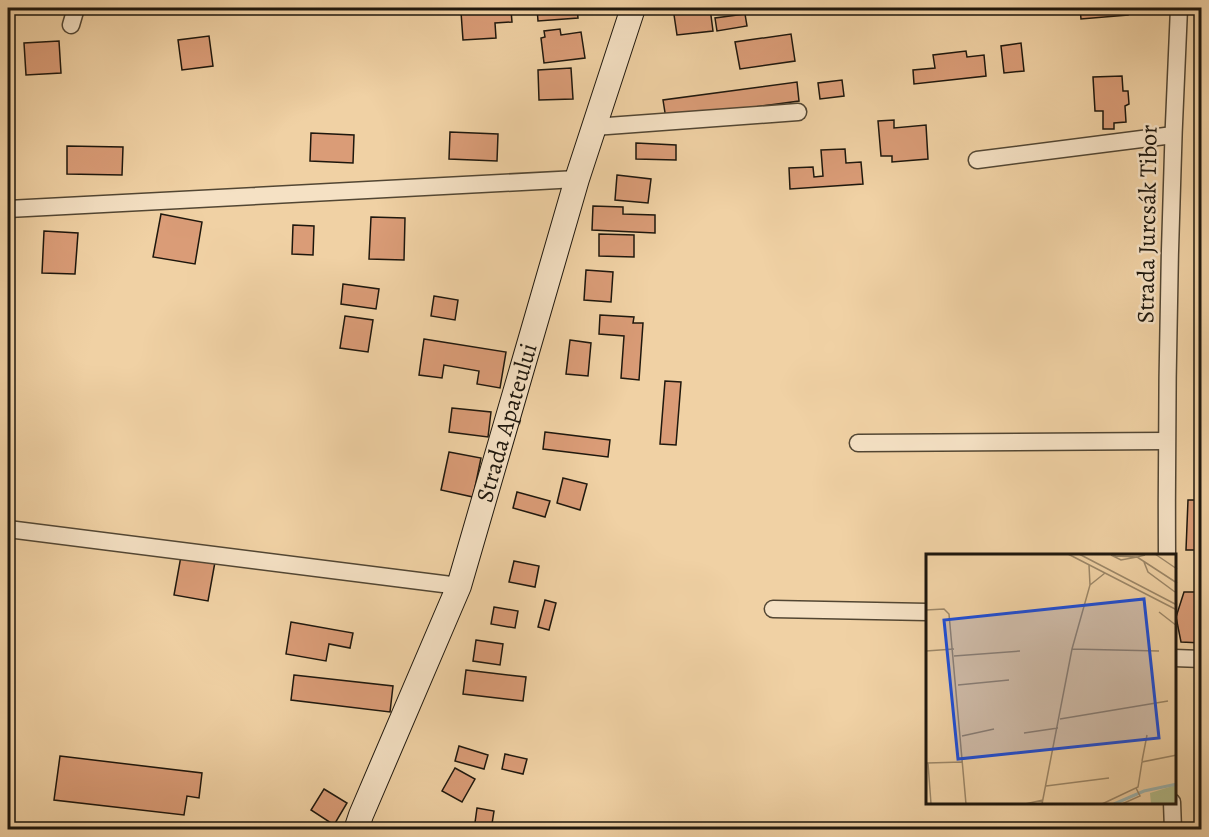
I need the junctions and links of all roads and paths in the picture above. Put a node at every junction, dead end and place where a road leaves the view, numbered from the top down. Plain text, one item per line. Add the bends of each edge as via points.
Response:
1 (76, 8) edge
2 (633, 8) edge
3 (1179, 8) edge
4 (71, 25) dead end
5 (798, 112) dead end
6 (594, 127) junction
7 (1173, 135) junction
8 (976, 160) dead end
9 (577, 179) junction
10 (8, 209) edge
11 (1167, 441) junction
12 (858, 443) dead end
13 (8, 530) edge
14 (1167, 554) edge
15 (459, 586) junction
16 (773, 609) dead end
17 (926, 612) edge
18 (1176, 658) edge
19 (1202, 659) edge
20 (1172, 804) edge
21 (357, 830) edge
22 (1173, 830) edge

1 - 4 street
2 - 6 street, Strada Apateului
3 - 7 street, Strada Jurcsák Tibor
5 - 6 street
6 - 9 street, Strada Apateului
7 - 8 street
7 - 11 street, Strada Jurcsák Tibor
9 - 10 street
9 - 15 street, Strada Apateului
11 - 12 street
11 - 14 street, Strada Jurcsák Tibor
13 - 15 street
15 - 21 street, Strada Apateului
16 - 17 street
18 - 19 street
20 - 22 street

